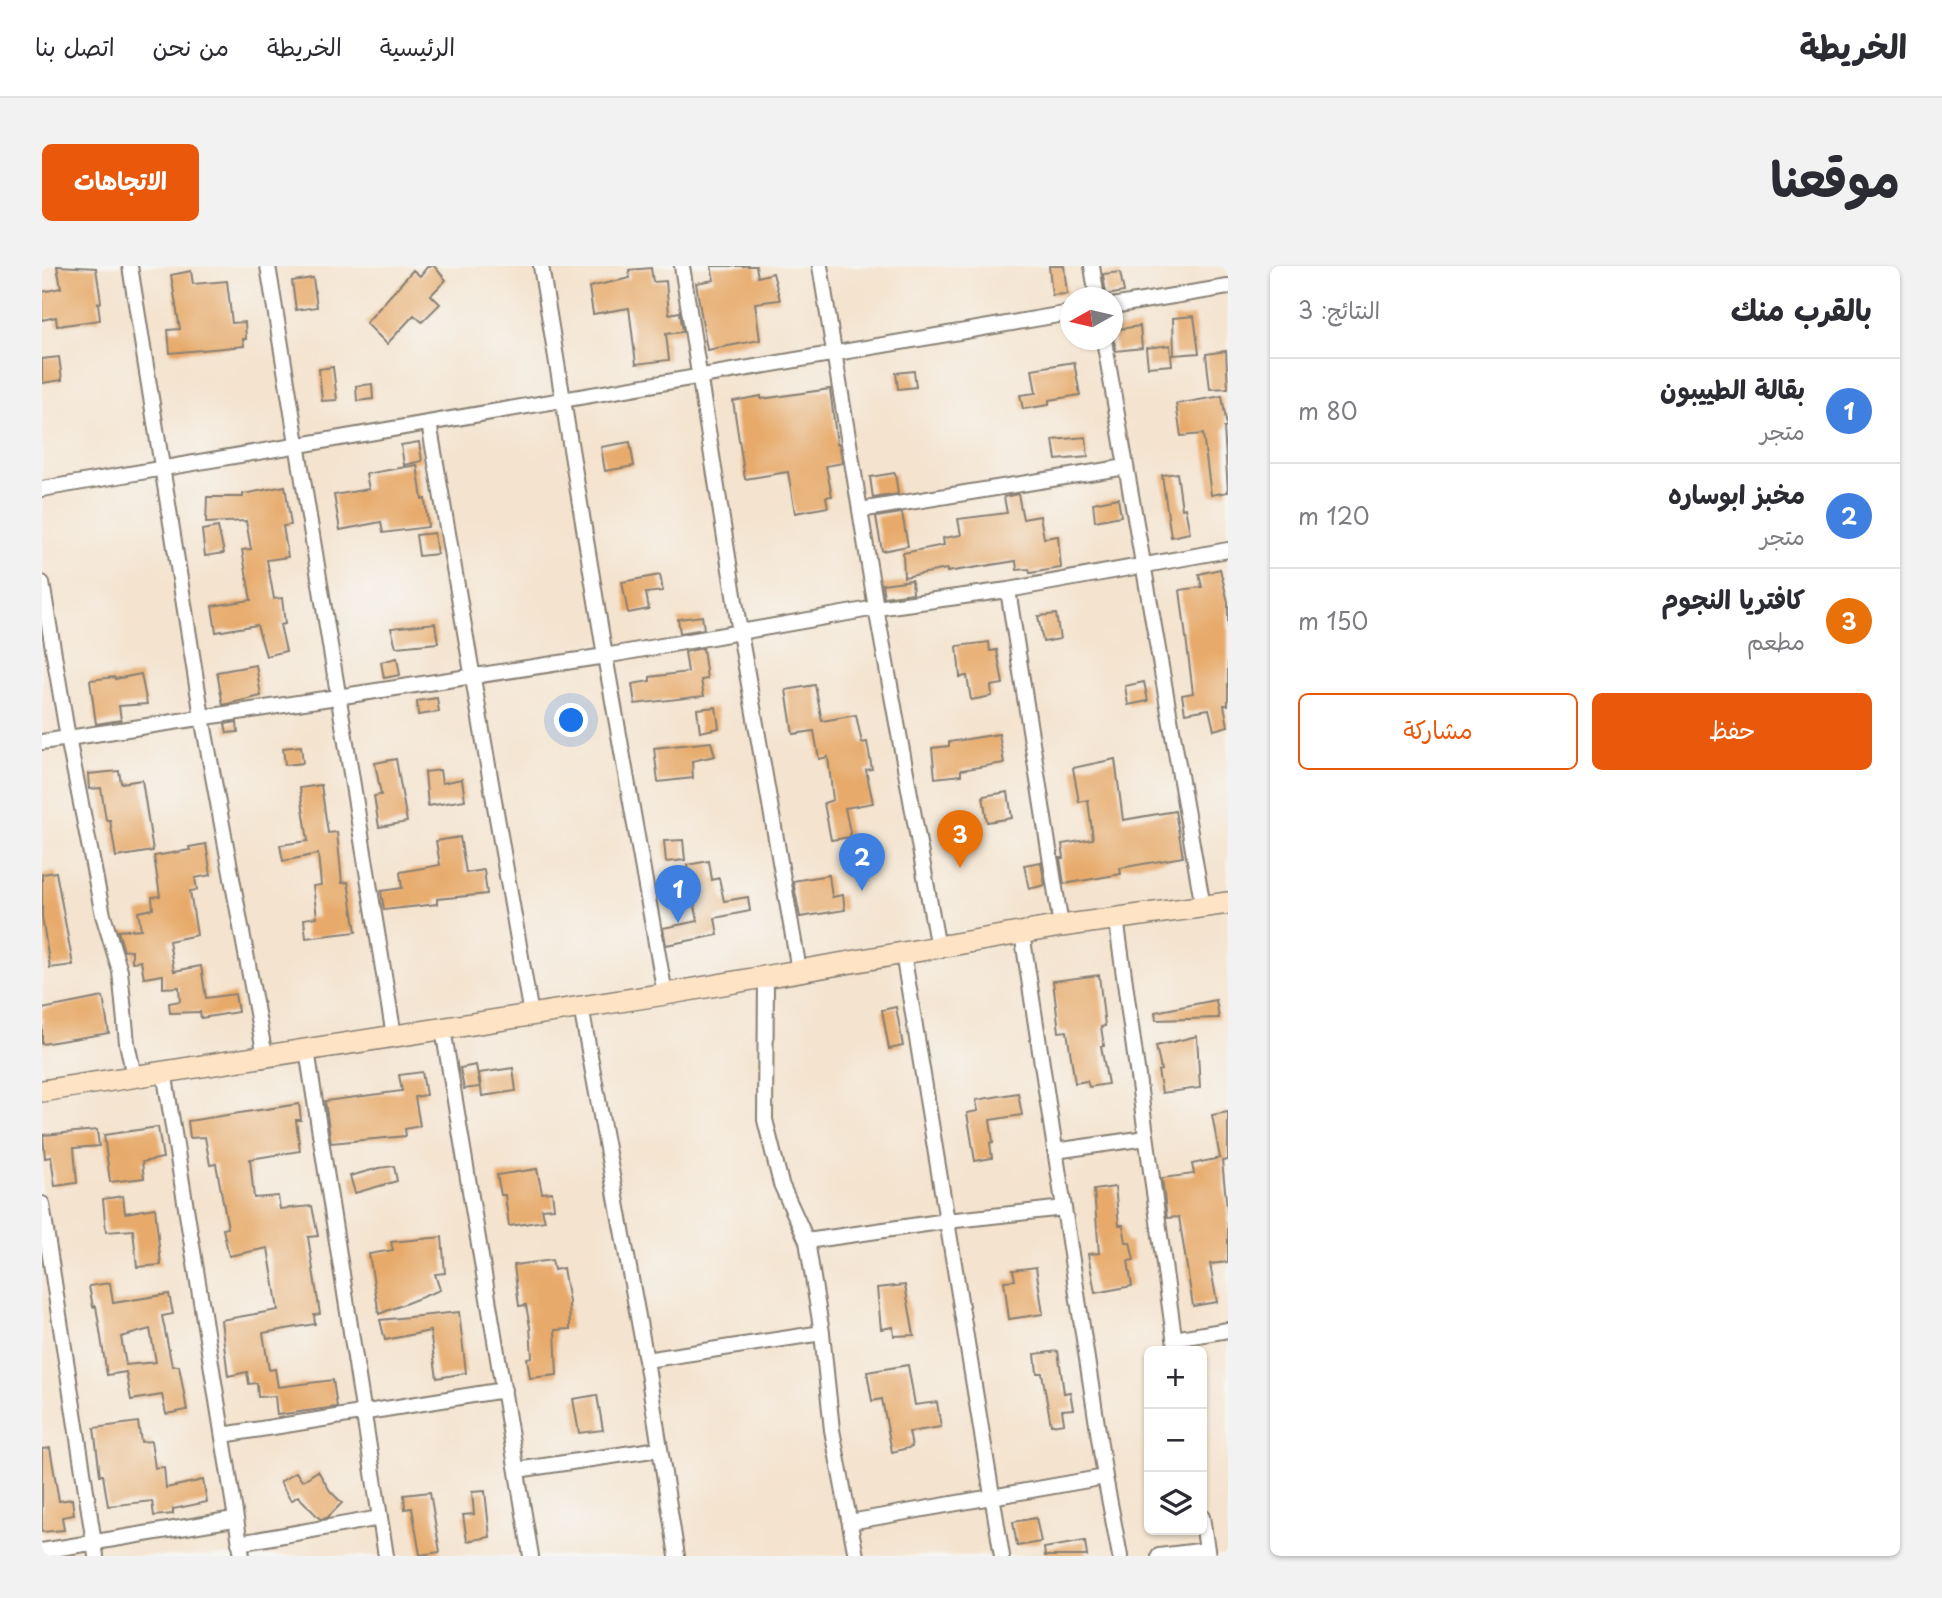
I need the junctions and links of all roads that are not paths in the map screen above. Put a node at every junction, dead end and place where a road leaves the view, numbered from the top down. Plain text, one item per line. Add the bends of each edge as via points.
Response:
1 (130, 266) edge
2 (268, 266) edge
3 (541, 266) edge
4 (682, 266) edge
5 (820, 266) edge
6 (1092, 266) edge
7 (1228, 286) edge
8 (1095, 287) edge
9 (1123, 304) edge
10 (1060, 315) edge
11 (1106, 350) edge
12 (834, 354) junction
13 (698, 378) junction
14 (563, 400) junction
15 (429, 422) junction
16 (297, 445) junction
17 (1125, 467) junction
18 (161, 468) junction
19 (42, 489) edge
20 (860, 510) junction
21 (1228, 550) edge
22 (1142, 565) junction
23 (42, 583) edge
24 (1008, 590) junction
25 (876, 608) junction
26 (740, 633) junction
27 (605, 656) junction
28 (472, 677) junction
29 (338, 695) junction
30 (202, 717) junction
31 (68, 738) junction
32 (42, 742) edge
33 (1228, 903) edge
34 (1203, 907) junction
35 (1116, 918) junction
36 (1060, 926) junction
37 (1022, 933) junction
38 (938, 948) junction
39 (903, 953) junction
40 (799, 970) junction
41 (766, 976) junction
42 (665, 994) junction
43 (581, 1007) junction
44 (531, 1015) junction
45 (443, 1029) junction
46 (394, 1036) junction
47 (307, 1050) junction
48 (265, 1056) junction
49 (164, 1071) junction
50 (134, 1076) junction
51 (42, 1091) edge
52 (1146, 1138) junction
53 (1055, 1151) junction
54 (42, 1204) edge
55 (1064, 1208) junction
56 (947, 1221) junction
57 (807, 1241) junction
58 (1228, 1330) edge
59 (822, 1333) junction
60 (1175, 1345) edge
61 (646, 1360) junction
62 (504, 1390) junction
63 (363, 1412) junction
64 (223, 1435) junction
65 (659, 1449) junction
66 (517, 1470) junction
67 (1105, 1477) junction
68 (991, 1496) junction
69 (380, 1518) junction
70 (234, 1520) junction
71 (850, 1522) junction
72 (1204, 1535) edge
73 (240, 1549) edge
74 (95, 1550) edge
75 (42, 1552) edge
76 (1207, 1553) edge
77 (386, 1556) edge
78 (531, 1556) edge
79 (677, 1556) edge
80 (856, 1556) edge
81 (1002, 1556) edge
82 (1121, 1556) edge
83 (1159, 1556) edge

1 - 18 street
2 - 16 street
3 - 14 street
4 - 13 street
5 - 12 street
6 - 8 street
7 - 9 street
10 - 12 street
11 - 17 street
12 - 13 street
12 - 20 street
13 - 14 street
13 - 26 street
14 - 15 street
14 - 27 street
15 - 16 street
15 - 28 street
16 - 18 street
16 - 29 street
17 - 20 street
17 - 22 street
18 - 19 street
18 - 30 street
20 - 25 street
21 - 22 street
22 - 24 street
22 - 34 street
23 - 31 street
24 - 25 street
24 - 36 street
25 - 26 street
25 - 38 street
26 - 27 street
26 - 40 street
27 - 28 street
27 - 42 street
28 - 29 street
28 - 44 street
29 - 30 street
29 - 46 street
30 - 31 street
30 - 48 street
31 - 32 street
31 - 50 street via 103,915 120,971
33 - 34 main road
34 - 35 main road
35 - 36 main road
35 - 52 street
36 - 37 main road
37 - 38 main road
37 - 53 street
38 - 39 main road
39 - 40 main road
39 - 56 street
40 - 41 main road
41 - 42 main road
41 - 57 street via 765,1120 781,1184
42 - 43 main road
43 - 44 main road
43 - 61 street
44 - 45 main road
45 - 46 main road
45 - 62 street
46 - 47 main road
47 - 48 main road
47 - 63 street
48 - 49 main road
49 - 50 main road
49 - 64 street
50 - 51 main road
52 - 53 street
52 - 60 street
53 - 55 street
54 - 74 street
55 - 56 street
55 - 67 street
56 - 57 street
56 - 68 street
57 - 59 street
58 - 60 street
59 - 61 street
59 - 71 street via 832,1430
61 - 65 street
62 - 63 street
62 - 66 street
63 - 64 street
63 - 69 street
64 - 70 street
65 - 66 street
65 - 79 street
66 - 78 street
67 - 68 street
67 - 82 street
68 - 71 street
68 - 81 street
69 - 73 street
69 - 77 street
70 - 73 street
70 - 74 street
71 - 80 street
72 - 76 street
74 - 75 street
76 - 83 street

